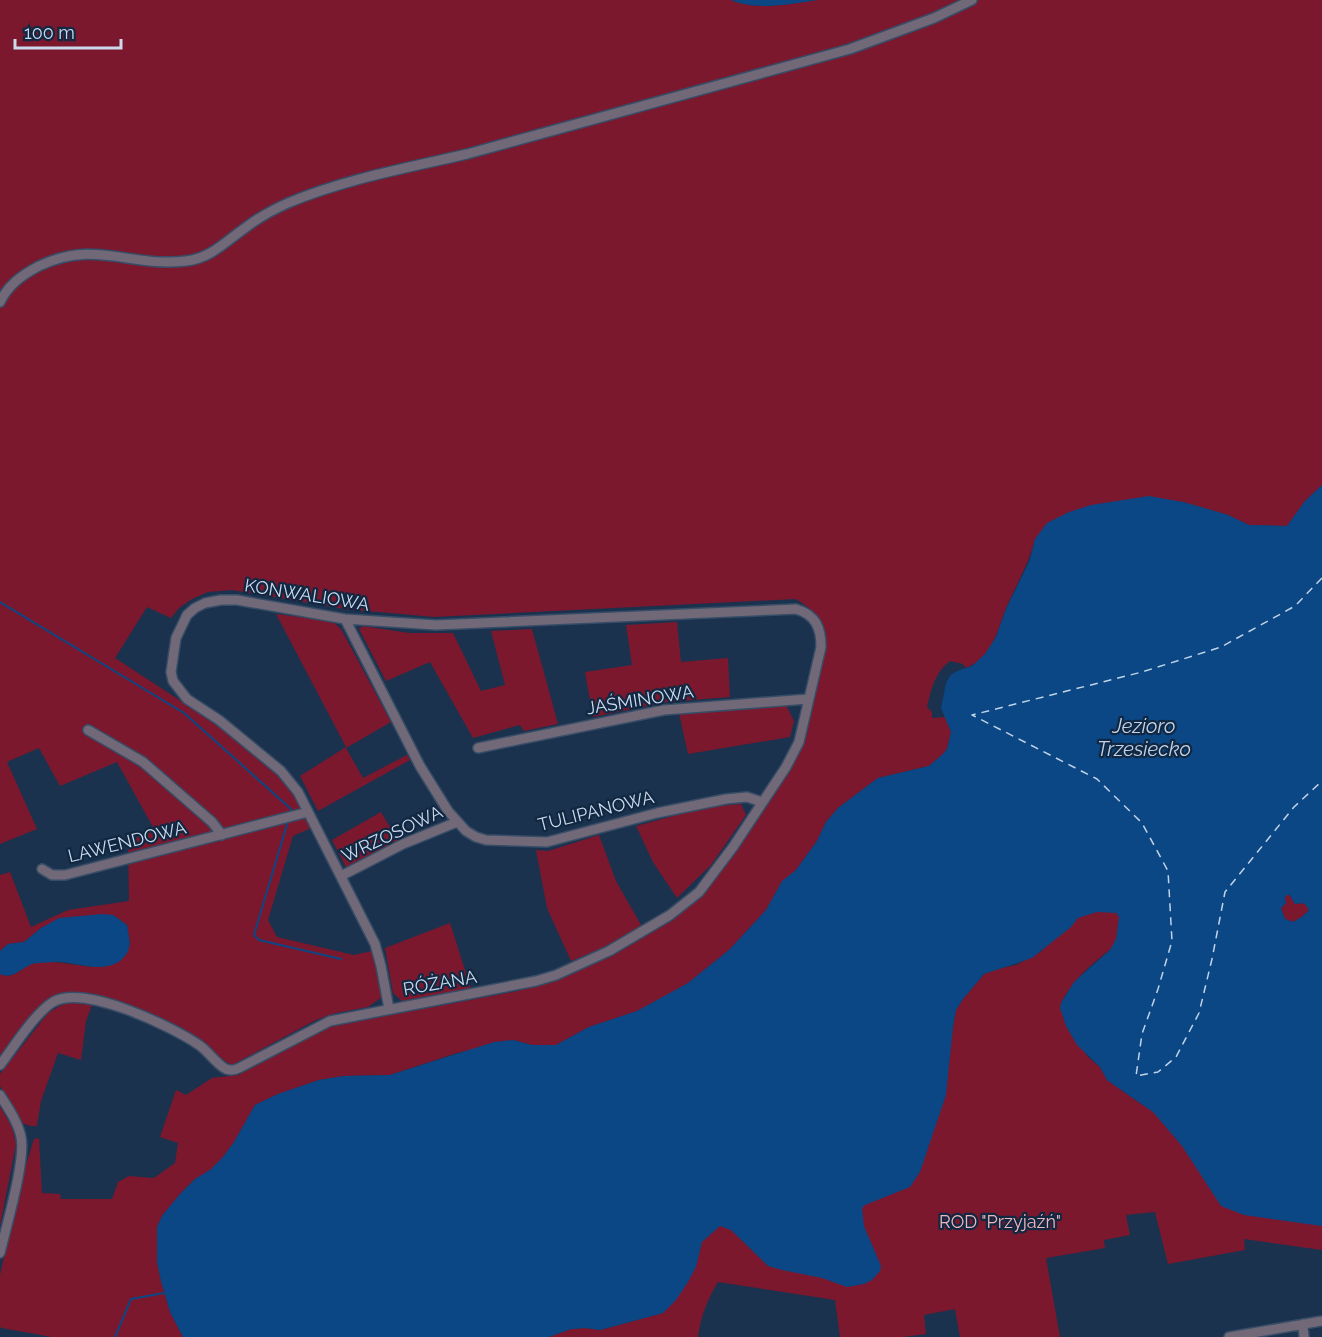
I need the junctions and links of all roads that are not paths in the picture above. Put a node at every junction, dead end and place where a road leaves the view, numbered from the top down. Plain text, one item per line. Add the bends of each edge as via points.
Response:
1 (972, 0) edge
2 (0, 302) edge
3 (345, 619) junction
4 (808, 699) junction
5 (88, 730) dead end
6 (478, 748) dead end
7 (762, 802) junction
8 (308, 812) junction
9 (457, 822) junction
10 (222, 835) junction
11 (42, 869) dead end
12 (341, 876) junction
13 (388, 1009) junction
14 (0, 1065) edge
15 (0, 1095) edge
16 (0, 1253) edge
17 (1322, 1321) edge
18 (1303, 1324) junction
19 (1228, 1337) edge
20 (1304, 1337) edge

1 - 2 street via 850,49 310,195 269,212 216,251 196,259 173,262 88,253 58,258 20,277
3 - 4 street, KONWALIOWA via 436,625 796,609 816,621 821,634
3 - 8 street, KONWALIOWA via 237,600 205,603 187,615 172,653 171,672 178,690 281,771
3 - 9 street, TULIPANOWA via 420,766
4 - 6 street, JAŚMINOWA via 664,710
4 - 7 street, RÓŻANA via 798,742
5 - 10 street, LAWENDOWA via 143,762
7 - 9 street, TULIPANOWA via 747,797 726,799 546,842 486,840
7 - 13 street, RÓŻANA via 699,892 670,915 609,951 536,981
8 - 10 street, LAWENDOWA
8 - 12 street, KONWALIOWA
9 - 12 street, WRZOSOWA
10 - 11 street, LAWENDOWA via 65,875 52,875
12 - 13 street, KONWALIOWA via 375,944
13 - 14 street, RÓŻANA via 322,1023 232,1070 224,1068 196,1043 154,1021 90,999 68,997 44,1009
15 - 16 street via 17,1125 22,1144
17 - 18 street
18 - 19 street
18 - 20 street

